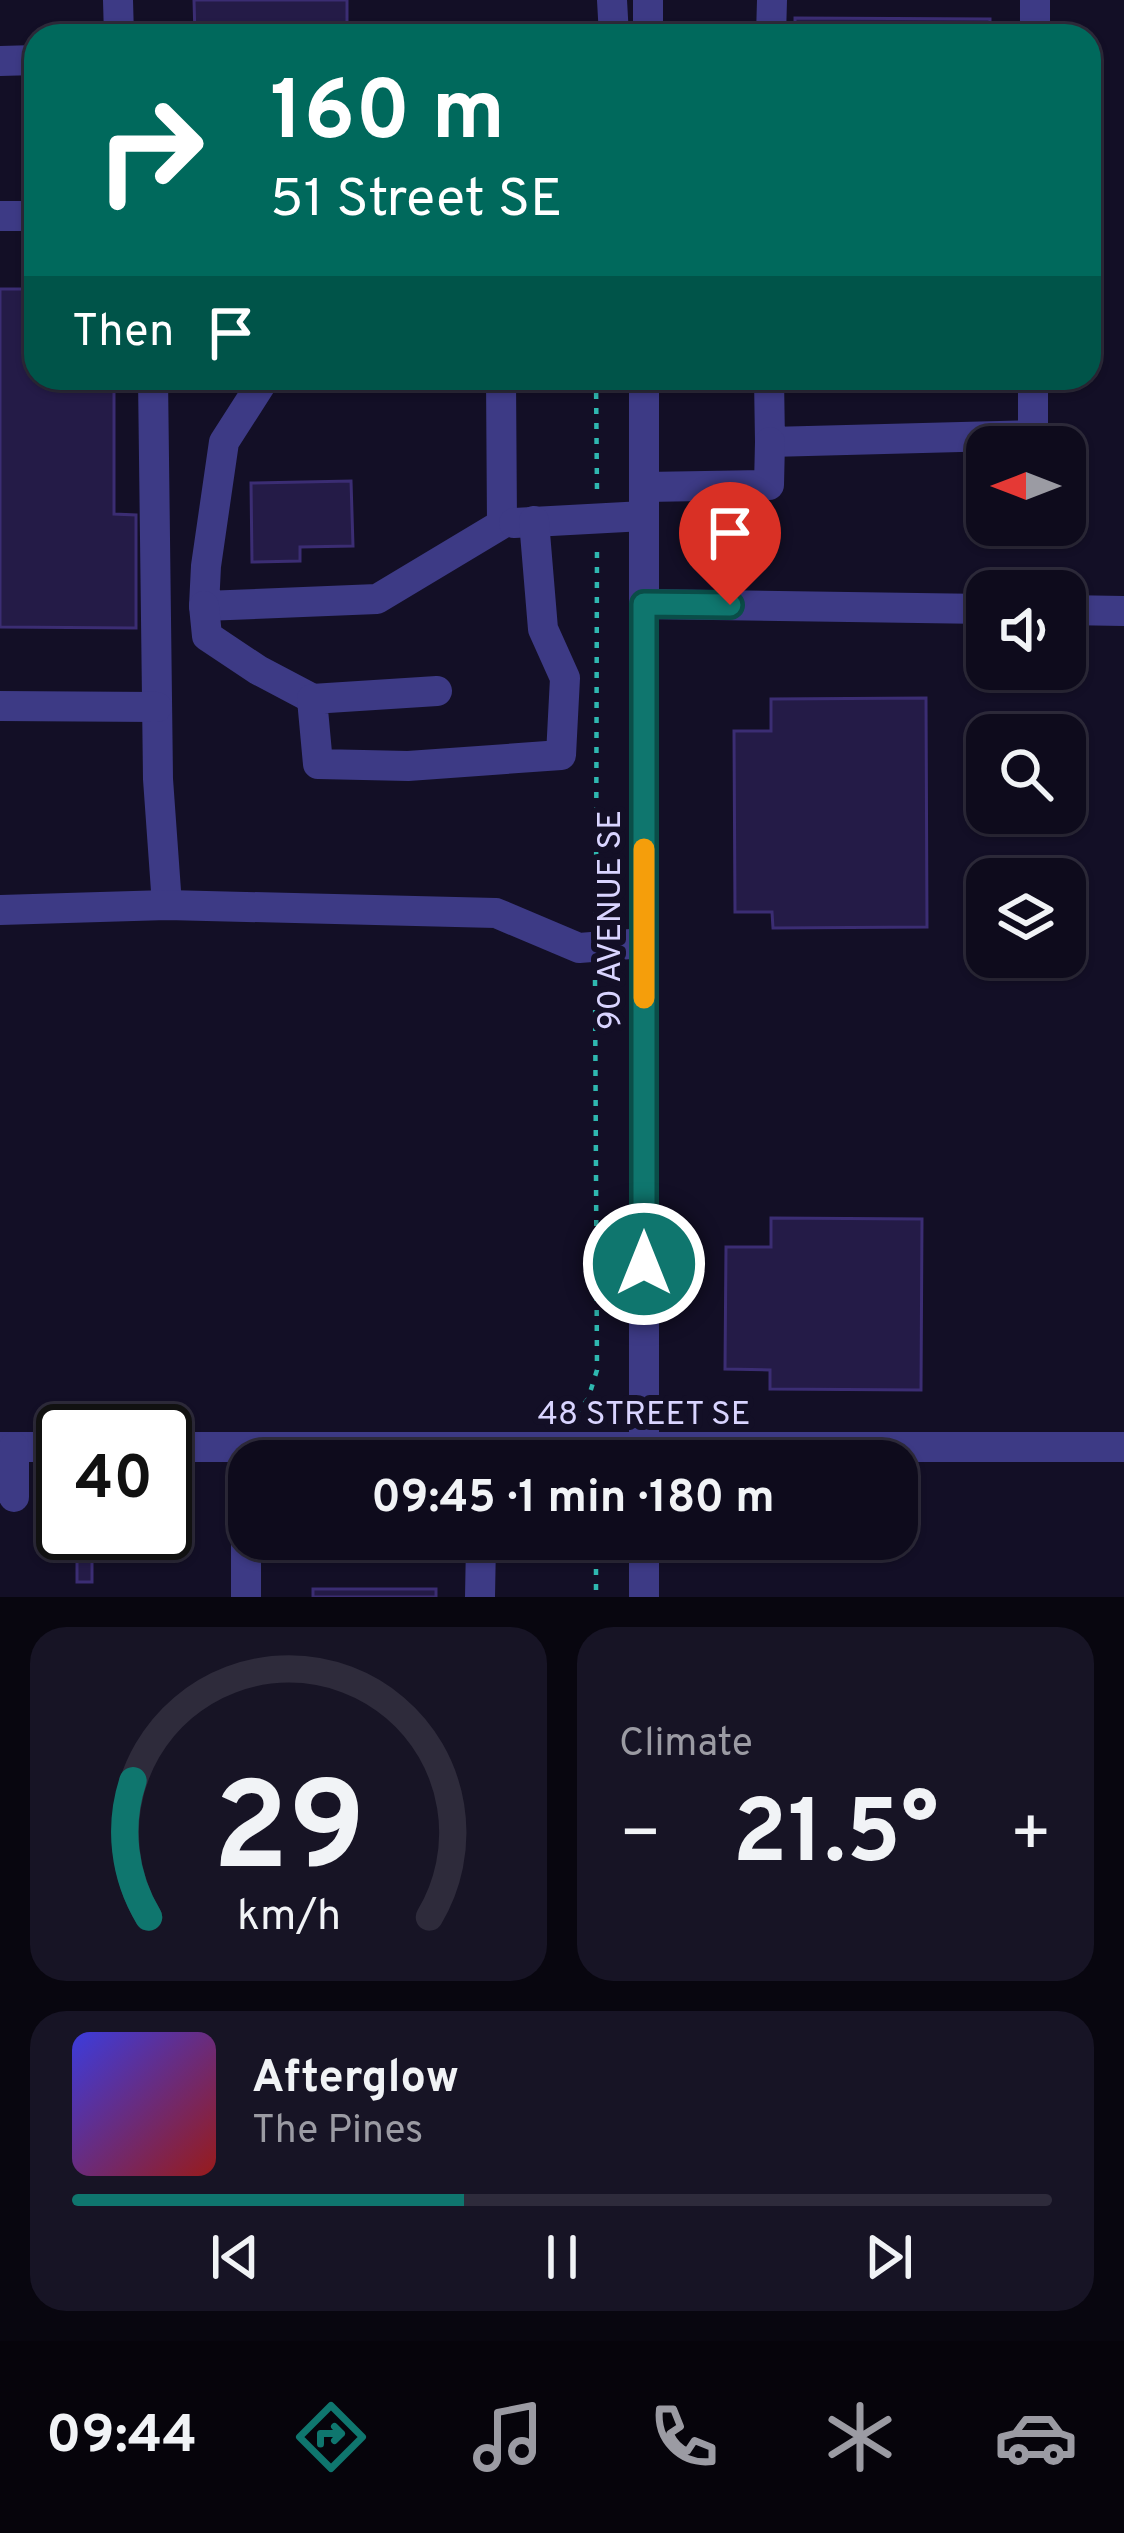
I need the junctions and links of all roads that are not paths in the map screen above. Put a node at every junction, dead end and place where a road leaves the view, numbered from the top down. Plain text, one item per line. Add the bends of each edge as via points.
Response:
1 (154, 390) edge
2 (257, 390) edge
3 (501, 390) edge
4 (644, 390) edge
5 (769, 390) edge
6 (1034, 390) edge
7 (770, 442) junction
8 (644, 501) junction
9 (534, 521) junction
10 (502, 524) junction
11 (644, 604) junction
12 (204, 606) junction
13 (966, 609) edge
14 (1086, 610) edge
15 (1124, 611) edge
16 (437, 691) dead end
17 (313, 699) junction
18 (0, 706) edge
19 (157, 706) junction
20 (167, 905) junction
21 (0, 910) edge
22 (644, 943) junction
23 (644, 1440) edge
24 (7, 1447) edge
25 (1124, 1447) edge
26 (192, 1448) edge
27 (228, 1449) edge
28 (918, 1450) edge
29 (14, 1497) dead end
30 (246, 1560) edge
31 (481, 1560) edge
32 (644, 1560) edge
33 (246, 1597) edge
34 (480, 1597) edge
35 (644, 1597) edge

1 - 19 street
2 - 12 street via 224,442
3 - 10 street
4 - 8 street, 90 AVENUE SE
5 - 7 street
6 - 7 street via 1033,435
7 - 8 street via 769,485
8 - 9 street via 597,516
8 - 11 street, 90 AVENUE SE
9 - 10 street
9 - 17 street via 543,629 565,678 562,755 318,764
10 - 12 street via 377,599
11 - 13 street
11 - 22 street, 90 AVENUE SE
12 - 17 street via 206,636
14 - 15 street
16 - 17 street
18 - 19 street
19 - 20 street
20 - 21 street
20 - 22 street via 496,913 578,948
22 - 23 street, 90 AVENUE SE
24 - 29 street
25 - 28 street, 48 STREET SE
26 - 27 street, 48 STREET SE
30 - 33 street
31 - 34 street
32 - 35 street

